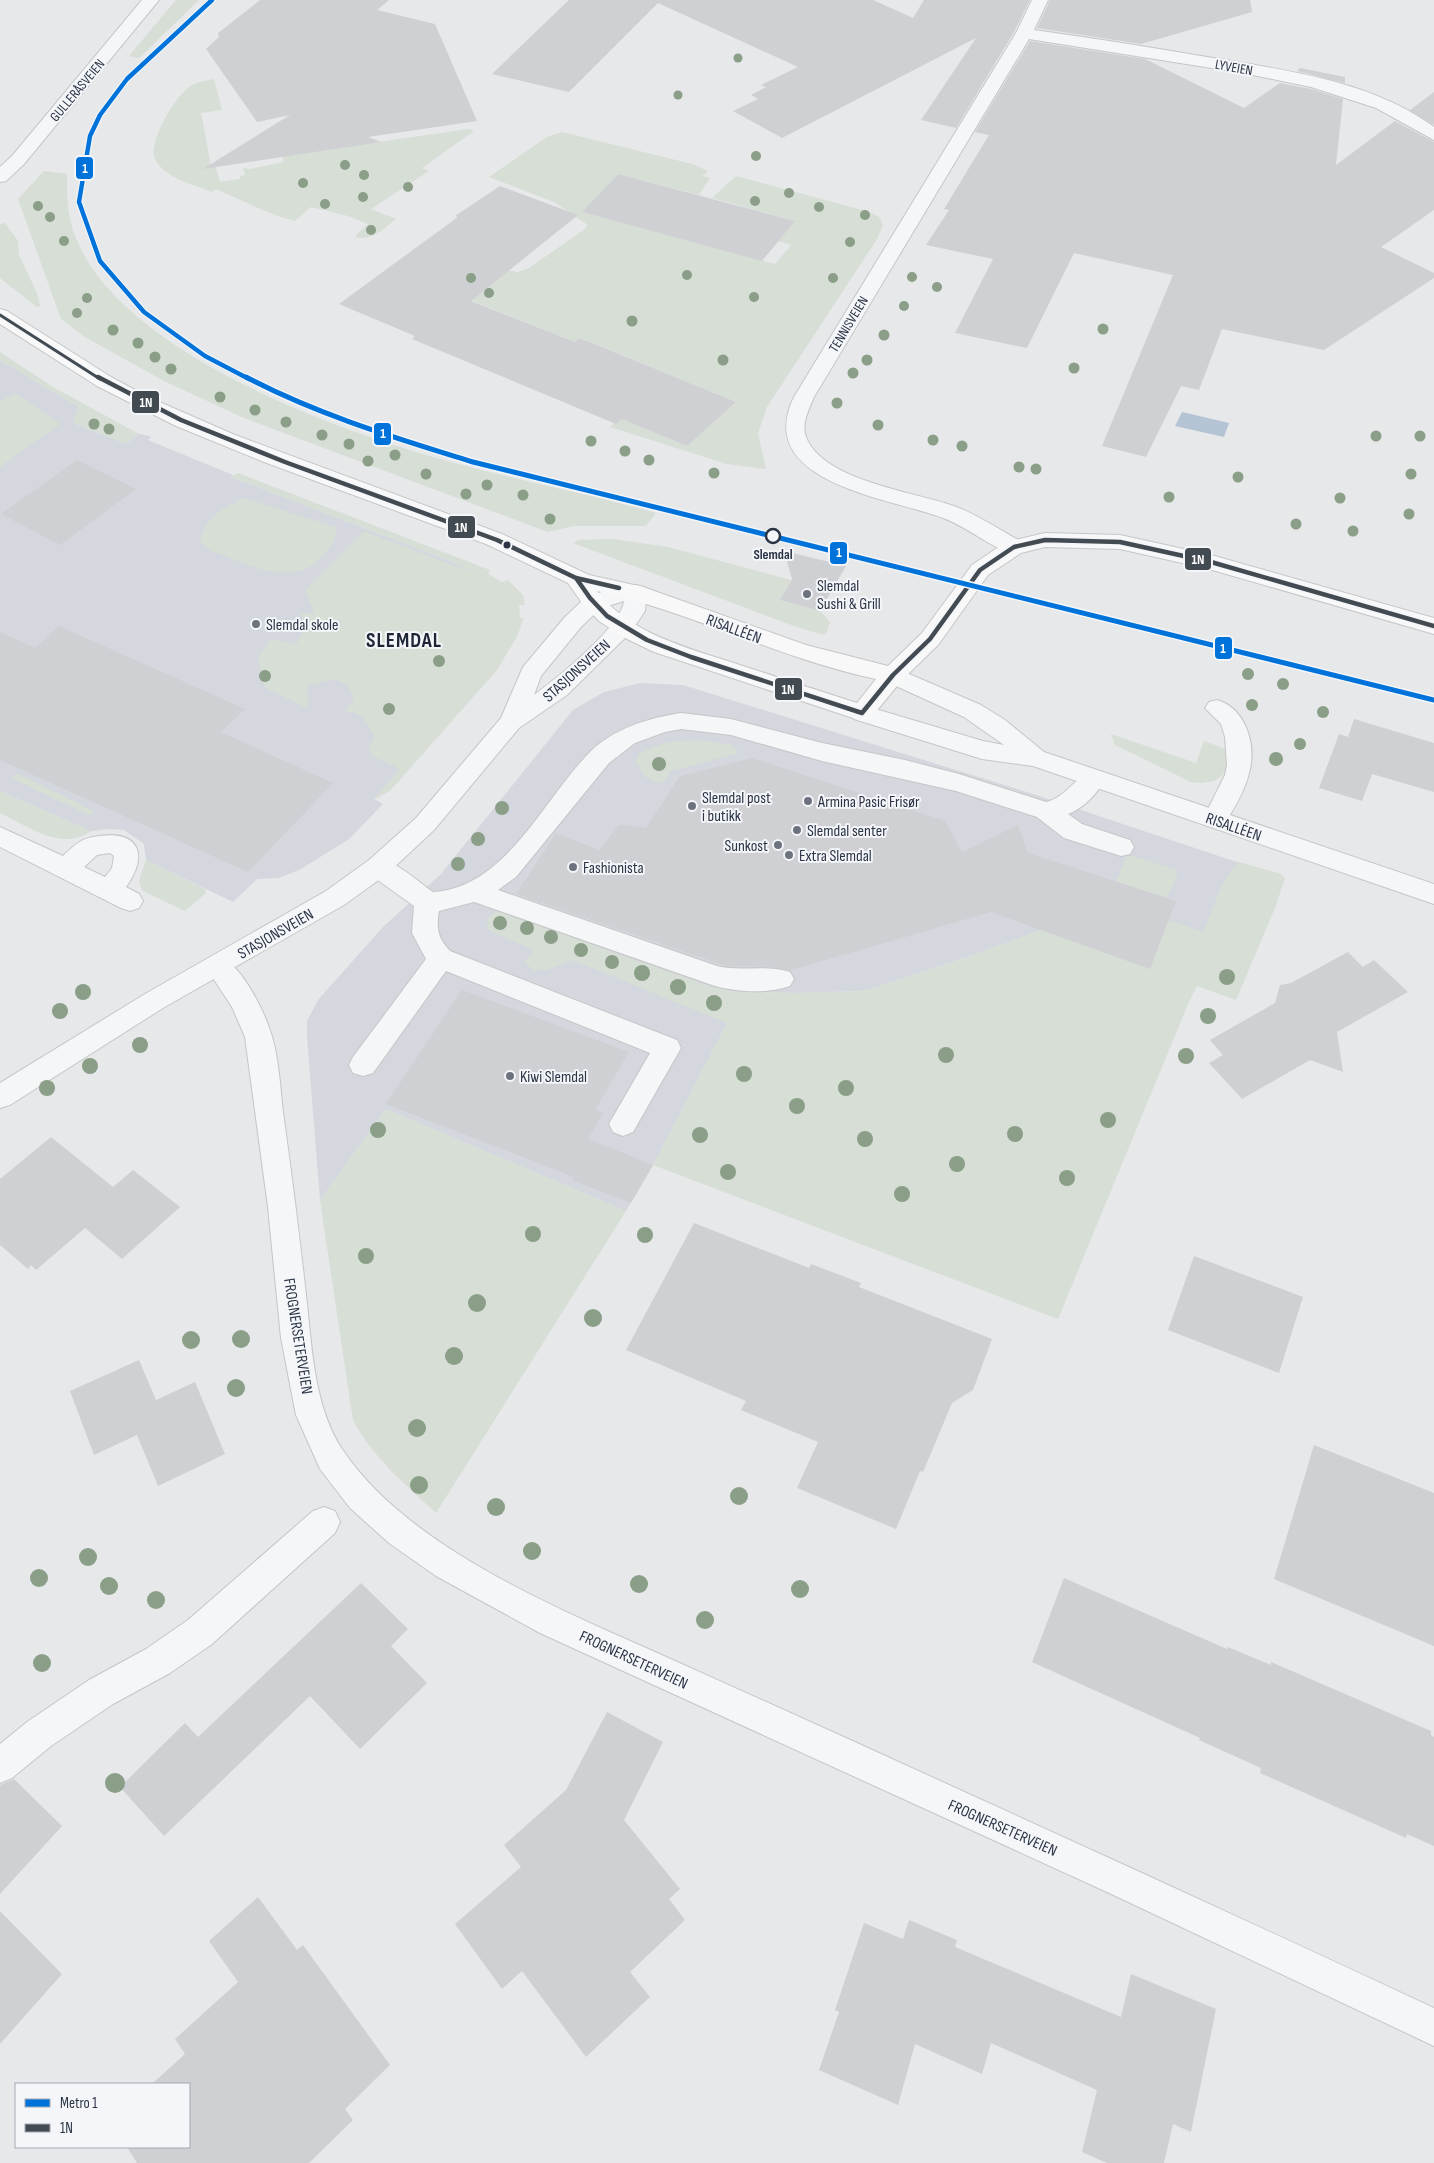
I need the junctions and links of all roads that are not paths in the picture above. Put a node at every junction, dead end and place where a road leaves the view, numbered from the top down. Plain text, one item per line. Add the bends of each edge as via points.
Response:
1 (152, 0) edge
2 (1040, 0) edge
3 (1024, 33) junction
4 (1434, 135) edge
5 (0, 177) edge
6 (0, 315) edge
7 (1014, 547) junction
8 (576, 578) junction
9 (636, 592) junction
10 (593, 603) junction
11 (1434, 626) edge
12 (622, 627) junction
13 (893, 675) junction
14 (1217, 708) dead end
15 (862, 713) junction
16 (512, 722) junction
17 (1035, 758) junction
18 (1094, 778) junction
19 (1046, 811) junction
20 (1215, 820) junction
21 (0, 836) edge
22 (1122, 847) dead end
23 (378, 867) junction
24 (66, 868) junction
25 (473, 891) junction
26 (1434, 894) edge
27 (428, 902) junction
28 (441, 958) junction
29 (218, 966) junction
30 (781, 979) dead end
31 (363, 1065) dead end
32 (0, 1096) edge
33 (623, 1124) dead end
34 (324, 1522) dead end
35 (0, 1766) edge
36 (1434, 2027) edge

1 - 5 street, GULLERÅSVEIEN via 18,160
2 - 3 street, TENNISVEIEN
3 - 4 street, LYVEIEN via 1297,79 1382,105 1410,118
3 - 7 street, TENNISVEIEN via 804,397 794,425 802,449 832,474 950,512
6 - 8 main road, RISALLÉEN via 95,376 181,420 497,540
7 - 11 main road via 1045,540 1120,542 1249,572
7 - 13 main road via 980,570 930,639
8 - 9 main road, RISALLÉEN
8 - 10 main road, RISALLÉEN
9 - 10 street, STASJONSVEIEN via 610,596
9 - 12 street, STASJONSVEIEN via 634,611
9 - 13 main road, RISALLÉEN via 807,654
10 - 12 main road, RISALLÉEN
10 - 16 street, STASJONSVEIEN via 531,673
12 - 15 main road, RISALLÉEN via 695,658
12 - 16 street, STASJONSVEIEN via 559,689
13 - 15 main road
13 - 17 street, RISALLÉEN via 981,716
14 - 20 street via 1232,720 1239,765
15 - 17 street, RISALLÉEN via 982,750
16 - 23 street, STASJONSVEIEN via 425,824
17 - 18 street, RISALLÉEN
18 - 19 street via 1076,801
18 - 20 street, RISALLÉEN
19 - 22 street via 1073,831
19 - 25 street via 959,783 822,752 756,732 704,722 662,724 627,737 611,747 507,870
20 - 26 street, RISALLÉEN
21 - 24 street
23 - 27 street
23 - 29 street, STASJONSVEIEN via 330,901
24 - 24 street via 119,896 119,878 127,859 126,853 116,843 90,847
25 - 27 street via 451,899
25 - 30 street via 715,976 732,980
27 - 28 street via 424,922 427,944
28 - 31 street
28 - 33 street via 667,1048
29 - 32 street, STASJONSVEIEN
29 - 36 street, FROGNERSETERVEIEN via 245,1002 259,1038 293,1316 302,1375 315,1423 331,1459 356,1491 381,1514 417,1544 470,1578 553,1622 1129,1883
34 - 35 street via 200,1632 158,1661 101,1692

